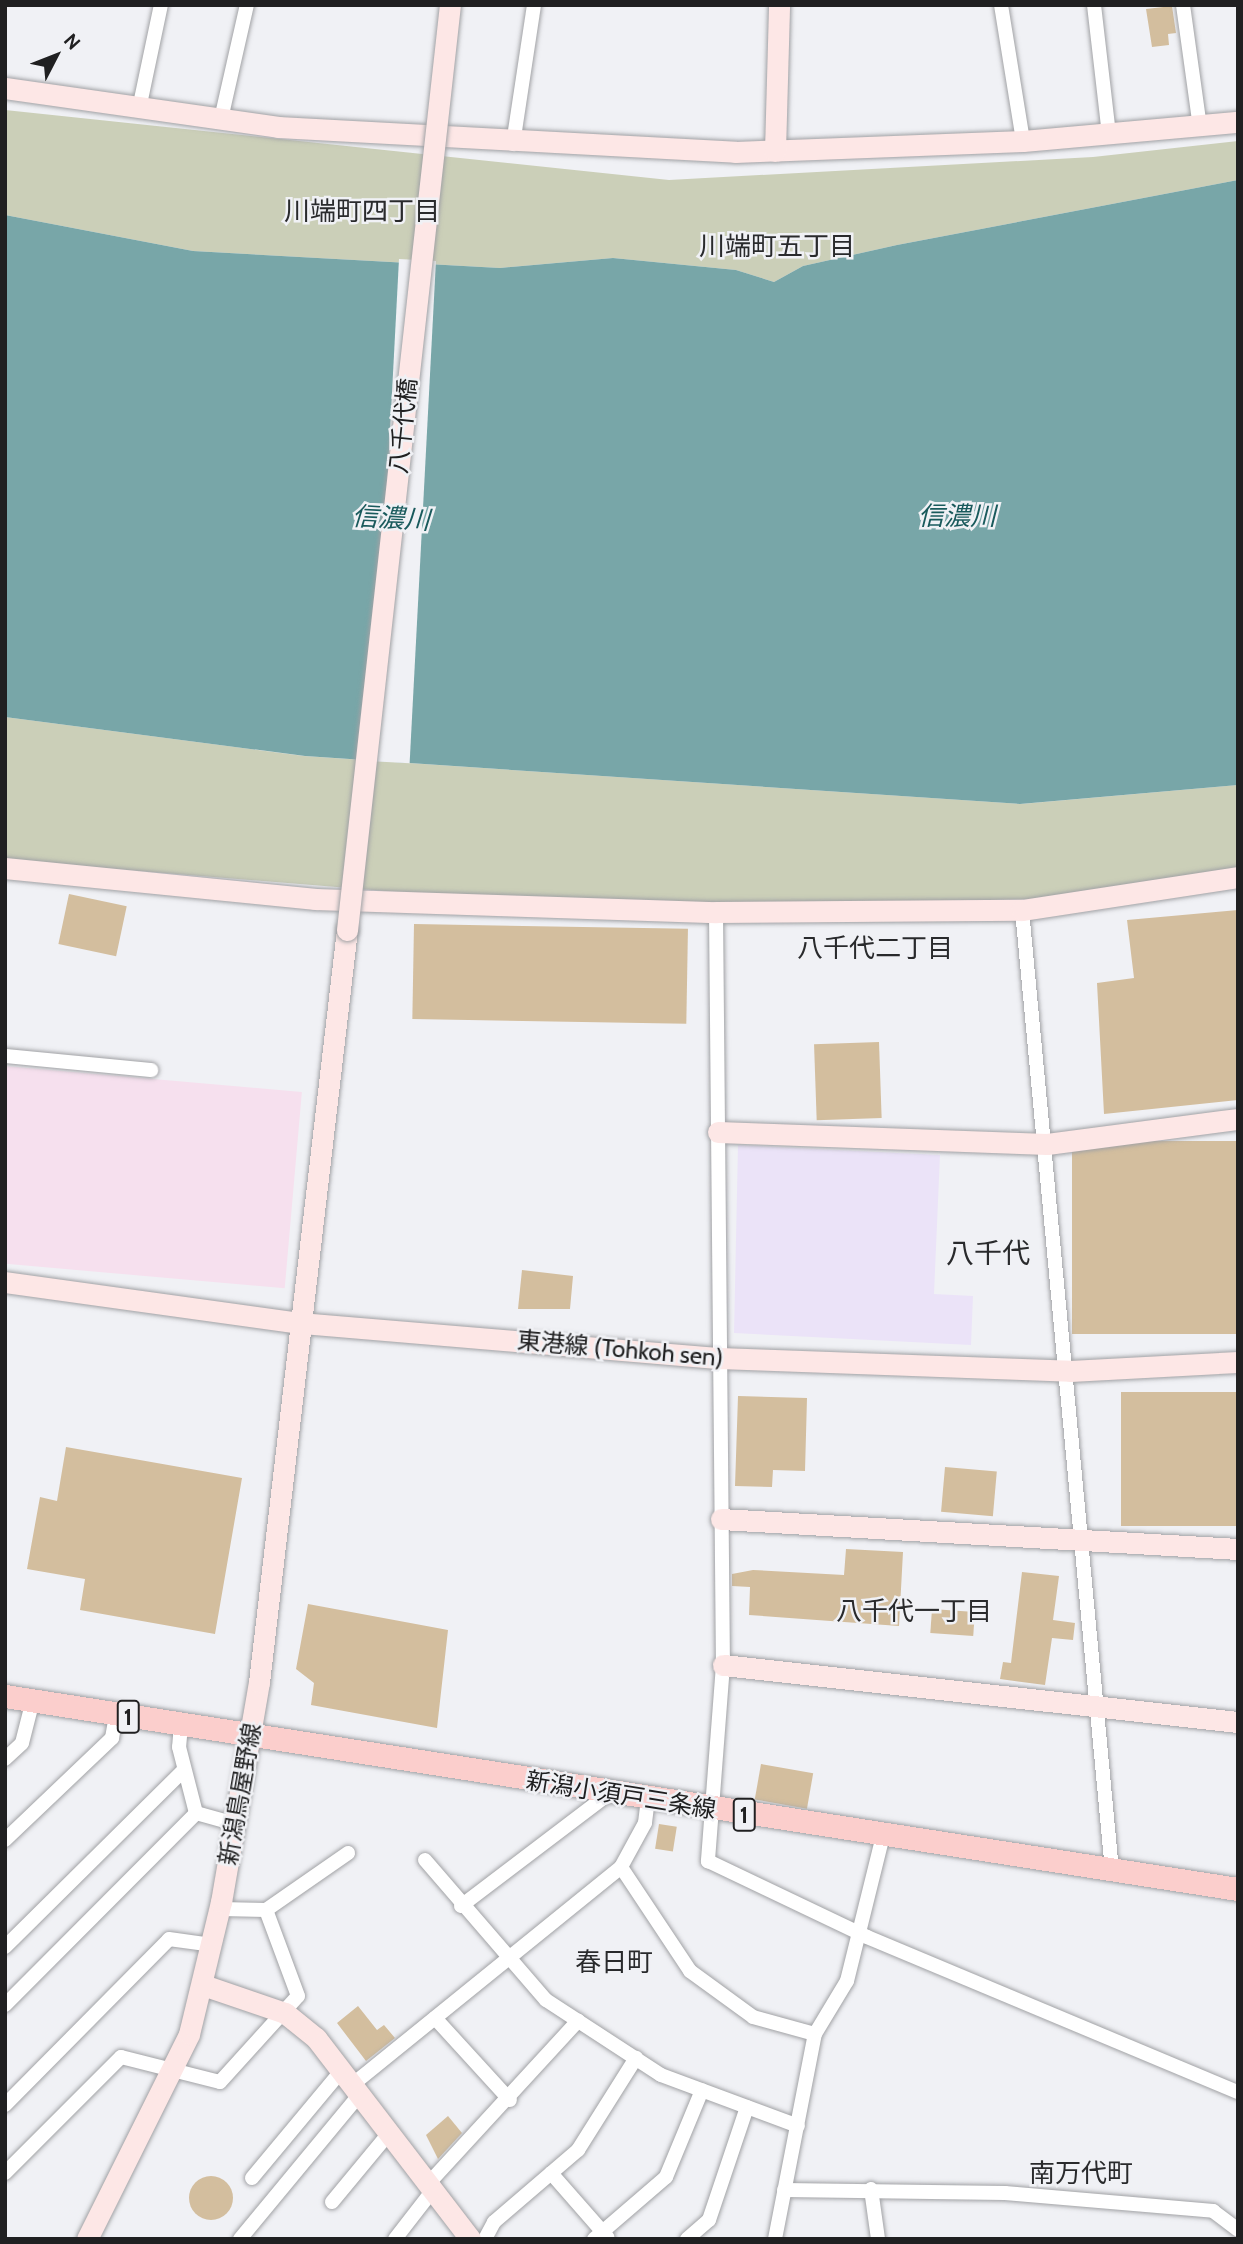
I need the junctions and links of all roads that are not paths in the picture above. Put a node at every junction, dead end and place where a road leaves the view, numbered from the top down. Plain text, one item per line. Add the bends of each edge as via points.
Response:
1 (161, 5) edge
2 (247, 5) edge
3 (450, 5) edge
4 (534, 5) edge
5 (779, 5) edge
6 (1001, 5) edge
7 (1094, 5) edge
8 (1183, 5) edge
9 (5, 88) edge
10 (139, 109) junction
11 (221, 119) junction
12 (1238, 122) edge
13 (1200, 128) junction
14 (1109, 135) junction
15 (1023, 141) junction
16 (513, 144) junction
17 (775, 151) junction
18 (5, 868) edge
19 (1238, 877) edge
20 (1021, 910) junction
21 (716, 912) junction
22 (5, 1056) edge
23 (150, 1070) dead end
24 (1238, 1119) edge
25 (718, 1132) junction
26 (1048, 1144) junction
27 (5, 1282) edge
28 (301, 1323) junction
29 (719, 1358) junction
30 (1238, 1362) edge
31 (1070, 1371) junction
32 (721, 1519) junction
33 (1083, 1544) junction
34 (1238, 1549) edge
35 (723, 1665) junction
36 (5, 1696) edge
37 (33, 1700) junction
38 (1099, 1707) junction
39 (117, 1715) junction
40 (1238, 1722) edge
41 (181, 1725) junction
42 (252, 1737) junction
43 (5, 1759) edge
44 (184, 1770) junction
45 (610, 1793) junction
46 (648, 1800) junction
47 (716, 1810) junction
48 (195, 1813) junction
49 (236, 1824) junction
50 (883, 1835) junction
51 (5, 1840) edge
52 (348, 1853) dead end
53 (425, 1860) dead end
54 (621, 1867) junction
55 (1112, 1871) junction
56 (1238, 1889) edge
57 (461, 1906) junction
58 (220, 1909) junction
59 (266, 1910) junction
60 (859, 1933) junction
61 (212, 1945) junction
62 (5, 1947) edge
63 (506, 1960) junction
64 (203, 1985) junction
65 (5, 2005) edge
66 (285, 2013) junction
67 (435, 2018) junction
68 (579, 2021) junction
69 (815, 2034) junction
70 (636, 2058) junction
71 (173, 2071) junction
72 (350, 2084) junction
73 (702, 2090) junction
74 (1238, 2092) edge
75 (510, 2100) junction
76 (5, 2105) edge
77 (747, 2107) junction
78 (798, 2126) junction
79 (389, 2133) junction
80 (5, 2173) edge
81 (551, 2173) junction
82 (252, 2178) dead end
83 (430, 2187) junction
84 (871, 2189) junction
85 (784, 2190) junction
86 (332, 2202) dead end
87 (1219, 2218) junction
88 (1238, 2230) edge
89 (602, 2236) edge
90 (87, 2239) edge
91 (240, 2239) edge
92 (396, 2239) edge
93 (470, 2239) edge
94 (485, 2239) edge
95 (687, 2239) edge
96 (775, 2239) edge
97 (878, 2239) edge
98 (1219, 2239) edge

1 - 10 street
2 - 11 street
3 - 28 street, 八千代橋, bridge
4 - 16 street
5 - 17 street
6 - 15 street
7 - 14 street
8 - 13 street
9 - 10 street
10 - 11 street
11 - 16 street
12 - 13 street
13 - 14 street
14 - 15 street
15 - 17 street
16 - 17 street
18 - 21 street via 315,899
19 - 20 street
20 - 21 street
20 - 26 street
21 - 25 street
22 - 23 street
24 - 26 street
25 - 26 street
25 - 29 street
26 - 31 street
27 - 28 street, 東港線 (Tohkoh sen)
28 - 29 street, 東港線 (Tohkoh sen)
28 - 42 street, 新潟鳥屋野線
29 - 31 street, 東港線 (Tohkoh sen)
29 - 32 street
30 - 31 street, 東港線 (Tohkoh sen)
31 - 33 street
32 - 33 street
32 - 35 street
33 - 34 street
33 - 38 street
35 - 38 street
35 - 47 street
36 - 37 main road, 新潟小須戸三条線 / 1
37 - 39 main road, 新潟小須戸三条線 / 1
37 - 43 street via 22,1744
38 - 40 street
38 - 55 street
39 - 41 main road, 新潟小須戸三条線 / 1
39 - 51 street via 112,1738
41 - 42 main road, 新潟小須戸三条線 / 1
41 - 44 street
42 - 45 main road, 新潟小須戸三条線 / 1
42 - 49 street, 新潟鳥屋野線
44 - 48 street
44 - 62 street
45 - 46 main road, 新潟小須戸三条線 / 1
45 - 57 street
46 - 47 main road, 新潟小須戸三条線 / 1
46 - 54 street via 645,1823
47 - 50 main road, 新潟小須戸三条線 / 1
47 - 60 street via 708,1861
48 - 49 street
48 - 65 street
49 - 58 street, 新潟鳥屋野線
50 - 55 main road, 新潟小須戸三条線 / 1
50 - 60 street
52 - 59 street
53 - 57 street
54 - 63 street
54 - 69 street via 690,1971 753,2017
55 - 56 main road, 新潟小須戸三条線 / 1
57 - 63 street
58 - 59 street
58 - 61 street, 新潟鳥屋野線
59 - 66 street via 298,1984 299,1996
60 - 69 street via 847,1981
60 - 74 street
61 - 64 street, 新潟鳥屋野線
61 - 76 street via 169,1939
63 - 67 street
63 - 68 street via 531,1988
64 - 66 street
64 - 71 street, 新潟鳥屋野線
66 - 71 street via 220,2082
66 - 72 street
67 - 72 street
67 - 75 street
68 - 70 street
68 - 75 street
69 - 78 street
70 - 73 street
70 - 81 street via 578,2150
71 - 80 street via 121,2057
71 - 90 street, 新潟鳥屋野線
72 - 79 street
72 - 82 street
72 - 91 street
73 - 77 street
73 - 89 street via 666,2177
75 - 83 street
77 - 78 street
77 - 95 street via 709,2220
78 - 85 street
79 - 83 street
79 - 86 street
81 - 89 street
81 - 94 street via 494,2222
83 - 92 street
83 - 93 street
84 - 85 street
84 - 87 street via 1005,2193 1213,2211
84 - 97 street
85 - 96 street
87 - 88 street
87 - 98 street

